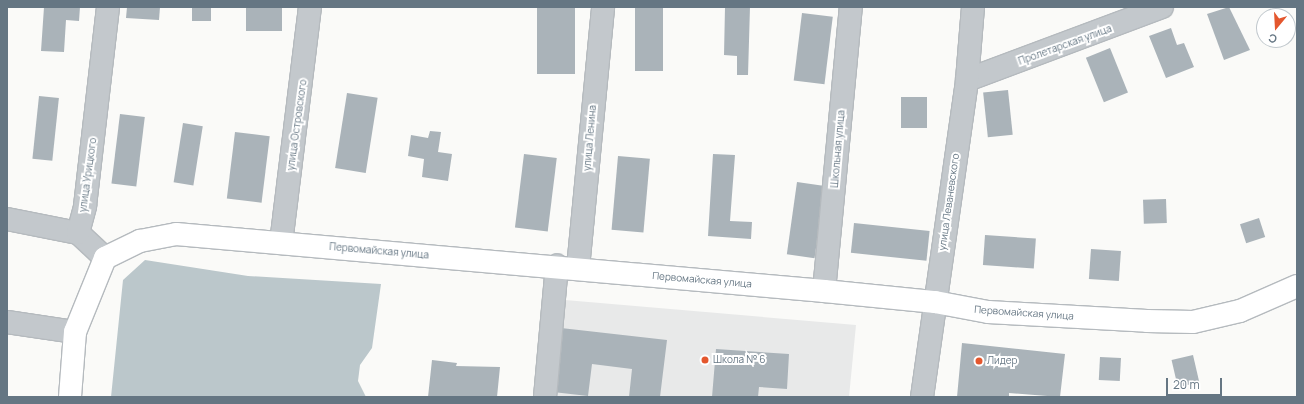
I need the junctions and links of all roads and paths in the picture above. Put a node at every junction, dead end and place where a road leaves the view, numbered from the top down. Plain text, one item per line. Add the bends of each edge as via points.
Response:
1 (108, 7) edge
2 (310, 7) edge
3 (603, 7) edge
4 (851, 7) edge
5 (972, 7) edge
6 (1162, 7) edge
7 (967, 80) junction
8 (7, 219) edge
9 (78, 233) junction
10 (281, 243) junction
11 (105, 258) junction
12 (567, 267) junction
13 (1297, 286) edge
14 (824, 291) junction
15 (936, 302) junction
16 (7, 322) edge
17 (75, 332) junction
18 (70, 397) edge
19 (545, 397) edge
20 (922, 397) edge

1 - 9 street, улица Урицкого via 85,206
2 - 10 street, улица Островского
3 - 12 street, улица Ленина
4 - 14 street, Школьная улица
5 - 7 street, улица Леваневского
6 - 7 street, Пролетарская улица
7 - 15 street, улица Леваневского
8 - 9 street
9 - 11 street
10 - 11 main road, Первомайская улица via 176,234 140,241
10 - 12 main road, Первомайская улица
11 - 17 main road
12 - 14 main road, Первомайская улица
12 - 19 street, улица Ленина
13 - 15 main road, Первомайская улица via 1240,311 1193,322 988,312
14 - 15 main road, Первомайская улица
15 - 20 street, улица Леваневского
16 - 17 street
17 - 18 main road

